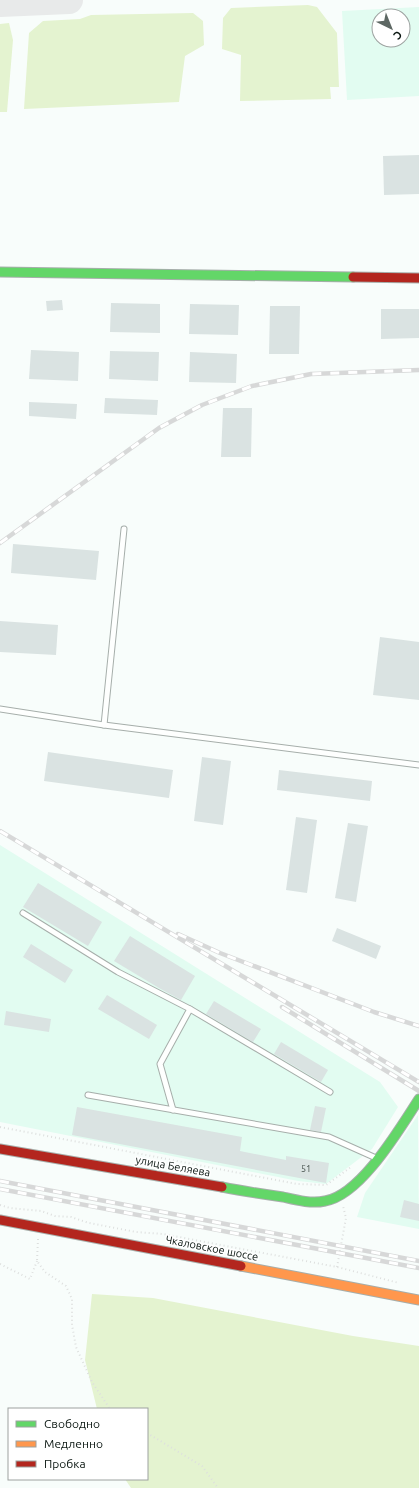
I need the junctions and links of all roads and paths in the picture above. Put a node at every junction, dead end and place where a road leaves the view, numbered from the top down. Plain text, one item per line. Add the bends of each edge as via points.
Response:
1 (0, 272) edge
2 (419, 278) edge
3 (124, 528) dead end
4 (0, 709) edge
5 (104, 725) junction
6 (419, 765) edge
7 (23, 913) dead end
8 (190, 1009) junction
9 (330, 1092) dead end
10 (88, 1095) dead end
11 (419, 1099) edge
12 (173, 1110) junction
13 (0, 1127) edge
14 (0, 1149) edge
15 (377, 1159) junction
16 (351, 1167) dead end
17 (341, 1195) junction
18 (0, 1205) edge
19 (41, 1211) junction
20 (0, 1220) edge
21 (38, 1228) junction
22 (37, 1261) junction
23 (0, 1264) edge
24 (337, 1268) junction
25 (400, 1283) dead end
26 (419, 1300) edge
27 (109, 1408) edge
28 (148, 1434) edge
29 (218, 1488) edge

1 - 2 street
3 - 5 lane
4 - 5 lane
5 - 6 lane
7 - 8 lane via 118,972
8 - 9 lane
8 - 12 lane via 160,1064
10 - 12 lane
11 - 15 street
12 - 15 lane via 329,1137
13 - 16 path via 297,1184 326,1185
14 - 17 street, улица Беляева via 309,1202 327,1201
15 - 17 street via 361,1178
17 - 24 path via 346,1218
18 - 19 path
19 - 21 path
19 - 24 path via 89,1223 163,1234
20 - 21 street, Чкаловское шоссе
21 - 22 path
21 - 26 street, Чкаловское шоссе
22 - 23 path via 30,1279
22 - 27 path via 45,1272 66,1286 72,1299 72,1325 76,1348 92,1382
24 - 25 path
28 - 29 path via 202,1466

